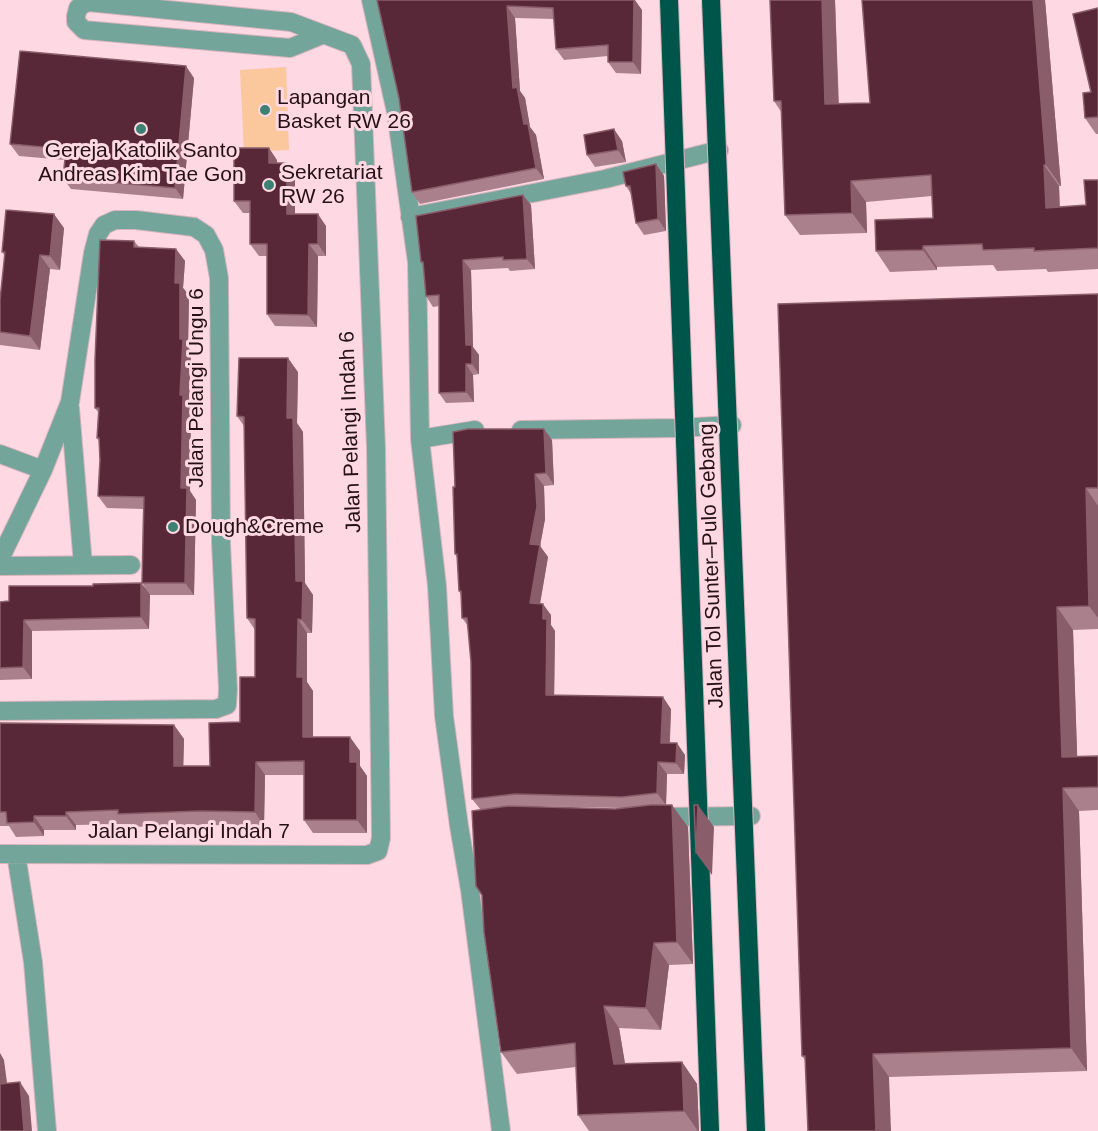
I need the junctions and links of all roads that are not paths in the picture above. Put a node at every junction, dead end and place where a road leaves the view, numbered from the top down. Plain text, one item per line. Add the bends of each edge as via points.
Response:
1 (371, 0) edge
2 (669, 0) edge
3 (711, 0) edge
4 (322, 35) junction
5 (719, 150) dead end
6 (410, 217) junction
7 (70, 402) junction
8 (732, 424) dead end
9 (420, 439) junction
10 (0, 454) edge
11 (43, 470) junction
12 (0, 559) edge
13 (83, 565) junction
14 (131, 565) dead end
15 (0, 566) edge
16 (0, 711) edge
17 (751, 816) dead end
18 (642, 819) edge
19 (481, 823) edge
20 (459, 826) junction
21 (378, 851) joint
22 (8, 854) edge
23 (47, 1131) edge
24 (501, 1131) edge
25 (710, 1131) edge
26 (756, 1131) edge

1 - 6 street via 396,112
2 - 25 highway, Jalan Tol Sunter–Pulo Gebang, bridge
3 - 26 highway, Jalan Tol Sunter–Pulo Gebang, bridge
4 - 4 street, Jalan Pelangi Indah 6 via 290,48 84,30 76,16 78,8 87,2 291,22
4 - 21 street, Jalan Pelangi Indah 6 via 352,45 361,64 376,448 381,838
5 - 6 street via 605,179
6 - 9 street via 417,262
7 - 11 street
7 - 13 street
7 - 16 street, Jalan Pelangi Ungu 6 via 93,253 104,225 115,220 136,220 194,227 206,235 214,250 219,278 227,705 216,709
8 - 9 street via 475,430
9 - 20 street via 437,586 444,716
10 - 11 street
11 - 12 street
13 - 14 street
13 - 15 street
17 - 18 street
19 - 20 street
20 - 24 street via 471,890
21 - 22 street, Jalan Pelangi Indah 7 via 367,855
22 - 23 street via 33,962

